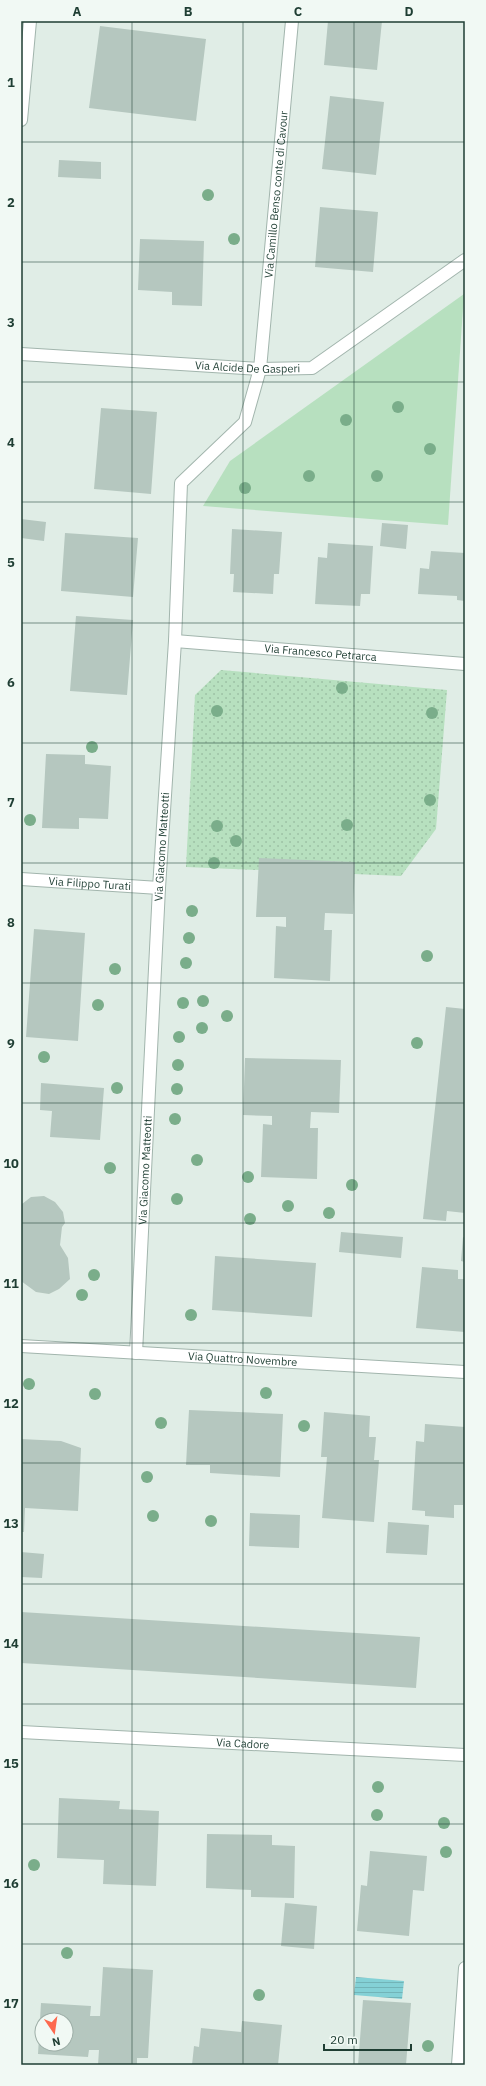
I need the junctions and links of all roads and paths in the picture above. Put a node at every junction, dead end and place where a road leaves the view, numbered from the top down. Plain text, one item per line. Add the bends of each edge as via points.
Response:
1 (30, 21) edge
2 (292, 21) edge
3 (21, 120) edge
4 (465, 260) edge
5 (21, 354) edge
6 (260, 369) junction
7 (175, 641) junction
8 (465, 664) edge
9 (21, 880) edge
10 (159, 888) junction
11 (21, 1346) edge
12 (136, 1353) junction
13 (465, 1372) edge
14 (21, 1732) edge
15 (465, 1755) edge
16 (465, 1968) edge
17 (458, 2065) edge

1 - 3 street
2 - 6 street, Via Camillo Benso conte di Cavour
4 - 6 street, Via Alcide De Gasperi via 312,368
5 - 6 street, Via Alcide De Gasperi
6 - 7 street, Via Giacomo Matteotti via 245,422 181,483
7 - 8 street, Via Francesco Petrarca
7 - 10 street, Via Giacomo Matteotti
9 - 10 street, Via Filippo Turati
10 - 12 street, Via Giacomo Matteotti
11 - 12 street, Via Quattro Novembre
12 - 13 street, Via Quattro Novembre
14 - 15 street, Via Cadore
16 - 17 street

